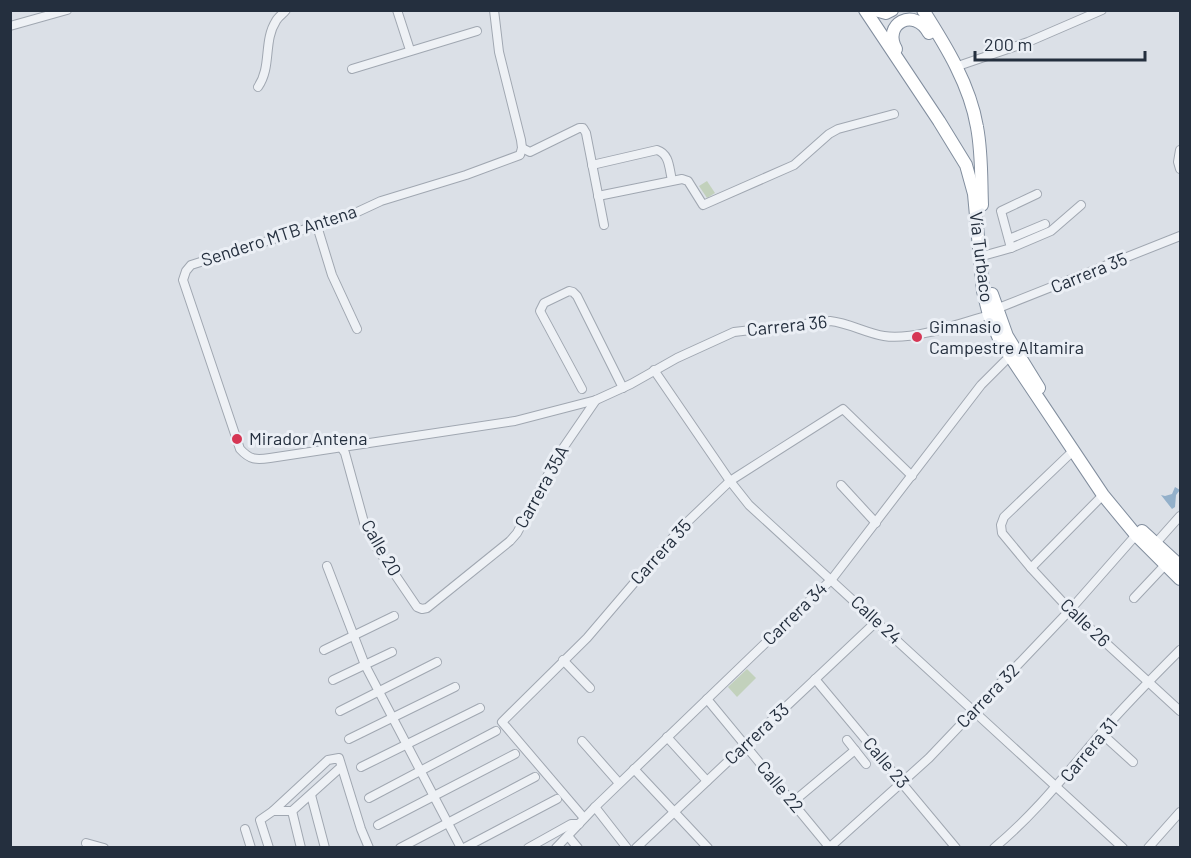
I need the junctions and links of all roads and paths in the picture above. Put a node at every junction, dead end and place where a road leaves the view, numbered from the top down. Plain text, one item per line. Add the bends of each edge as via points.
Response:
1 (66, 10) edge
2 (286, 10) edge
3 (397, 10) edge
4 (494, 10) edge
5 (865, 10) edge
6 (875, 10) edge
7 (892, 10) edge
8 (923, 10) edge
9 (1102, 10) edge
10 (10, 26) edge
11 (477, 31) dead end
12 (410, 50) junction
13 (956, 67) junction
14 (352, 69) dead end
15 (965, 85) junction
16 (258, 87) dead end
17 (894, 114) dead end
18 (939, 121) junction
19 (522, 148) junction
20 (1180, 150) edge
21 (592, 165) junction
22 (1180, 170) edge
23 (672, 180) junction
24 (1037, 194) dead end
25 (598, 196) junction
26 (1081, 205) dead end
27 (1045, 224) dead end
28 (604, 225) dead end
29 (316, 226) junction
30 (1180, 236) edge
31 (1010, 244) junction
32 (986, 255) junction
33 (993, 312) junction
34 (357, 329) dead end
35 (1009, 357) junction
36 (654, 370) junction
37 (622, 388) junction
38 (582, 389) dead end
39 (596, 400) junction
40 (341, 447) junction
41 (1073, 451) junction
42 (912, 476) junction
43 (730, 480) junction
44 (841, 485) dead end
45 (1103, 495) junction
46 (1180, 516) edge
47 (876, 522) junction
48 (1136, 535) junction
49 (1156, 543) junction
50 (1166, 564) junction
51 (327, 566) dead end
52 (1180, 567) edge
53 (1031, 568) junction
54 (832, 579) junction
55 (1180, 579) edge
56 (1134, 598) dead end
57 (422, 609) joint
58 (1070, 610) junction
59 (394, 616) dead end
60 (877, 621) junction
61 (353, 636) junction
62 (324, 650) dead end
63 (1180, 650) edge
64 (392, 652) dead end
65 (562, 660) junction
66 (437, 662) dead end
67 (365, 665) junction
68 (816, 679) junction
69 (333, 680) dead end
70 (1148, 682) junction
71 (455, 687) dead end
72 (590, 688) dead end
73 (380, 691) junction
74 (707, 699) junction
75 (480, 708) dead end
76 (340, 711) dead end
77 (974, 711) junction
78 (1180, 711) edge
79 (393, 717) junction
80 (496, 731) dead end
81 (1101, 733) junction
82 (667, 737) junction
83 (349, 739) dead end
84 (847, 740) dead end
85 (582, 741) dead end
86 (407, 744) junction
87 (745, 744) junction
88 (855, 750) junction
89 (515, 754) dead end
90 (1133, 762) dead end
91 (866, 764) dead end
92 (341, 767) junction
93 (361, 767) dead end
94 (634, 769) junction
95 (420, 771) junction
96 (535, 777) dead end
97 (706, 781) junction
98 (903, 782) junction
99 (619, 783) junction
100 (1058, 786) junction
101 (311, 795) junction
102 (434, 796) junction
103 (369, 798) dead end
104 (557, 800) dead end
105 (793, 802) junction
106 (594, 807) junction
107 (273, 811) junction
108 (675, 811) junction
109 (292, 812) junction
110 (1180, 812) edge
111 (582, 821) junction
112 (447, 822) junction
113 (378, 825) dead end
114 (244, 828) dead end
115 (568, 836) junction
116 (86, 843) dead end
117 (830, 847) edge
118 (104, 848) edge
119 (251, 848) edge
120 (269, 848) edge
121 (301, 848) edge
122 (325, 848) edge
123 (369, 848) edge
124 (400, 848) edge
125 (463, 848) edge
126 (528, 848) edge
127 (556, 848) edge
128 (578, 848) edge
129 (627, 848) edge
130 (636, 848) edge
131 (708, 848) edge
132 (956, 848) edge
133 (994, 848) edge
134 (1123, 848) edge
135 (1148, 848) edge

1 - 10 street
2 - 16 street via 276,21 266,72
3 - 12 street
4 - 19 street via 499,52
5 - 18 highway, Vía Turbaco
6 - 7 highway
8 - 13 highway, Vía Turbaco
9 - 13 street
11 - 12 street
12 - 14 street
13 - 15 highway, Vía Turbaco
15 - 18 highway via 954,75 925,26 915,19 900,22 894,29 893,42 939,111
15 - 32 highway, Vía Turbaco via 980,148
17 - 23 street via 838,129 794,165 703,205 688,181
18 - 33 highway, Vía Turbaco via 970,178 980,273
19 - 21 street via 530,152 583,128
19 - 29 street, Sendero MTB Antena via 520,155 508,160
20 - 22 street
21 - 23 street via 657,150 667,156
21 - 25 street
23 - 25 street
24 - 31 street via 1000,211
25 - 28 street
26 - 31 street via 1051,231
27 - 31 street
29 - 34 street
29 - 40 street, Sendero MTB Antena via 191,265 183,280 240,449 247,457 255,460
30 - 33 street, Carrera 35
31 - 32 street
32 - 33 highway, Vía Turbaco
33 - 35 highway, Vía Turbaco via 1000,341
33 - 36 street, Carrera 36 via 903,337 884,336 830,321 734,332
33 - 49 highway, Vía Turbaco via 1108,490
35 - 41 highway, Vía Turbaco
35 - 42 street, Carrera 34 via 981,385
36 - 37 street, Carrera 36
36 - 43 street, Calle 24
37 - 38 street via 577,296 569,291 544,303 540,311
37 - 39 street, Carrera 36
39 - 40 street, Sendero MTB Antena via 515,421
39 - 57 street, Carrera 35A via 559,454 517,533
40 - 57 street, Calle 20 via 365,526
41 - 45 highway, Vía Turbaco
41 - 53 street, Calle 26 via 1004,517 1001,525 1002,533
42 - 43 street, Carrera 35 via 843,409
42 - 47 street, Carrera 34
43 - 54 street, Calle 24 via 749,505
43 - 65 street, Carrera 35 via 681,528 587,638
44 - 47 street
45 - 48 highway, Vía Turbaco
45 - 53 street
46 - 49 street
47 - 54 street, Carrera 34
48 - 50 highway, Vía Turbaco
48 - 58 street, Carrera 32
49 - 52 highway, Vía Turbaco
50 - 55 highway, Vía Turbaco
50 - 56 street
51 - 61 street
53 - 58 street, Calle 26
54 - 60 street, Calle 24
54 - 74 street, Carrera 34
58 - 70 street, Calle 26
58 - 77 street, Carrera 32
59 - 61 street
60 - 68 street, Carrera 33
60 - 77 street, Calle 24
61 - 62 street
61 - 67 street
63 - 70 street, Carrera 31
64 - 67 street
65 - 72 street
65 - 111 street, Carrera 35 via 502,722
66 - 73 street
67 - 69 street
67 - 73 street
68 - 87 street, Carrera 33
68 - 98 street, Calle 23
70 - 78 street, Calle 26
70 - 81 street, Carrera 31
71 - 79 street
73 - 76 street
73 - 79 street
74 - 82 street, Carrera 34
74 - 87 street, Calle 22
75 - 86 street
77 - 98 street, Carrera 32
77 - 100 street, Calle 24
79 - 83 street
79 - 86 street
80 - 95 street
81 - 90 street
81 - 100 street, Carrera 31
82 - 94 street, Carrera 34
82 - 97 street
84 - 88 street
85 - 99 street
86 - 93 street
86 - 95 street
87 - 97 street, Carrera 33
87 - 105 street, Calle 22
88 - 91 street
88 - 105 street
89 - 102 street
92 - 101 street
92 - 107 street via 339,758 328,760
92 - 123 street
94 - 99 street, Carrera 34
94 - 108 street
95 - 102 street
95 - 103 street
96 - 112 street
97 - 108 street, Carrera 33
98 - 117 street, Carrera 32
98 - 132 street, Calle 23
99 - 106 street, Carrera 34
100 - 133 street, Carrera 31
100 - 134 street, Calle 24
101 - 109 street
101 - 122 street
102 - 112 street
102 - 113 street
104 - 125 street
105 - 117 street, Calle 22
106 - 111 street, Carrera 34
106 - 129 street
107 - 109 street
107 - 120 street via 260,820
108 - 130 street, Carrera 33
108 - 131 street
109 - 121 street
110 - 135 street
111 - 115 street, Carrera 34
111 - 126 street
112 - 124 street
112 - 125 street
114 - 119 street
115 - 127 street, Carrera 34
115 - 128 street
116 - 118 street

